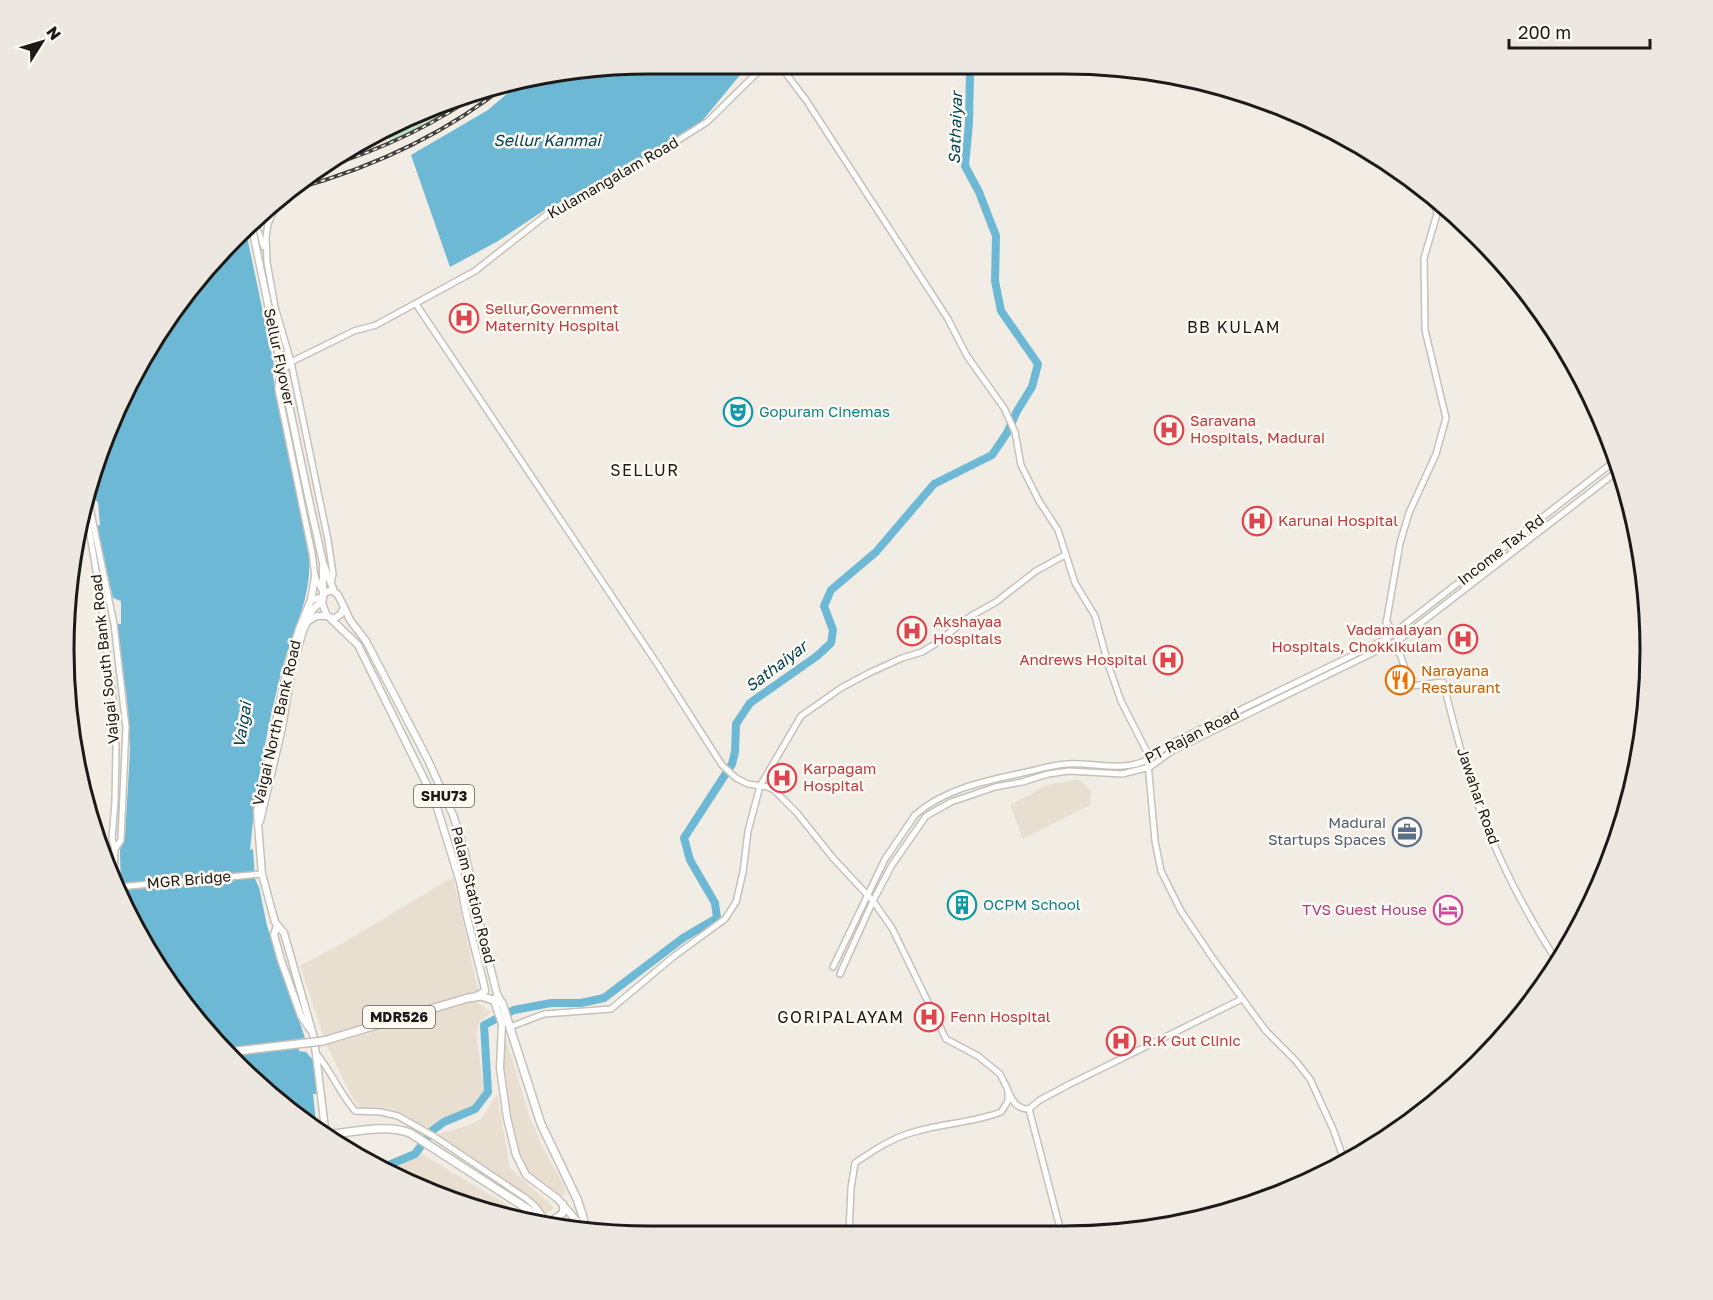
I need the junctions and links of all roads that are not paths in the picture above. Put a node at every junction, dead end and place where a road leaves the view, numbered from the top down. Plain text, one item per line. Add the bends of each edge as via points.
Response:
1 (756, 74) edge
2 (786, 74) edge
3 (1436, 212) edge
4 (272, 216) edge
5 (257, 229) edge
6 (253, 232) edge
7 (266, 251) junction
8 (416, 304) junction
9 (291, 362) junction
10 (1609, 465) edge
11 (1612, 475) edge
12 (91, 511) edge
13 (88, 524) edge
14 (1065, 555) junction
15 (323, 563) junction
16 (315, 576) junction
17 (331, 583) junction
18 (334, 591) junction
19 (322, 597) junction
20 (311, 601) junction
21 (344, 607) junction
22 (329, 617) junction
23 (308, 621) junction
24 (1386, 621) junction
25 (1394, 632) junction
26 (1386, 639) junction
27 (1399, 640) junction
28 (1389, 646) junction
29 (1400, 654) junction
30 (1222, 723) junction
31 (1149, 760) junction
32 (1150, 767) junction
33 (760, 786) junction
34 (259, 828) junction
35 (115, 849) junction
36 (114, 864) edge
37 (259, 874) junction
38 (124, 886) edge
39 (867, 895) junction
40 (873, 901) junction
41 (277, 926) junction
42 (1553, 953) edge
43 (833, 967) dead end
44 (840, 974) dead end
45 (476, 996) junction
46 (1242, 999) junction
47 (498, 1002) junction
48 (506, 1024) junction
49 (312, 1032) junction
50 (236, 1051) edge
51 (315, 1051) junction
52 (1008, 1090) junction
53 (1029, 1109) junction
54 (326, 1126) edge
55 (338, 1134) edge
56 (1342, 1154) edge
57 (563, 1204) junction
58 (537, 1215) edge
59 (543, 1216) edge
60 (557, 1219) edge
61 (578, 1222) edge
62 (584, 1223) edge
63 (849, 1226) edge
64 (1059, 1226) edge

1 - 8 street, Kulamangalam Road via 707,122 629,171 546,214 475,271
2 - 14 street via 1000,402 1015,432 1021,465 1058,530
3 - 24 street via 1424,258 1425,330 1446,418 1400,543
4 - 7 street
5 - 7 street
6 - 15 main road, Sellur Flyover / SHU73, bridge
7 - 9 street via 275,307
8 - 9 street, Kulamangalam Road
8 - 33 street via 722,765 736,778
9 - 16 street via 278,380 278,389
9 - 17 street via 329,548
10 - 25 street, Income Tax Rd
11 - 27 street, Income Tax Rd
12 - 35 street, Vaigai South Bank Road via 114,624 126,727 121,840
13 - 35 street, Vaigai South Bank Road via 113,699
14 - 31 street via 1075,583 1095,616 1121,701
14 - 33 street via 1036,570 922,652 869,673 801,716
15 - 17 main road, SHU73
15 - 19 main road, SHU73
16 - 19 street
16 - 20 main road, Vaigai North Bank Road
17 - 18 main road, SHU73
18 - 19 main road via 327,591
18 - 21 main road, SHU73
19 - 20 main road
19 - 22 main road, SHU73
19 - 23 main road, Vaigai North Bank Road
20 - 34 main road, Vaigai North Bank Road via 288,665 257,811
21 - 22 main road via 340,616
21 - 47 main road, Palam Station Road / SHU73 via 366,641 453,815
22 - 23 main road via 317,616
22 - 45 main road, Palam Station Road / SHU73 via 358,645 435,801 460,882 484,985 485,991
23 - 34 main road, Vaigai North Bank Road via 292,668
24 - 25 street
24 - 26 street
25 - 26 street, Income Tax Rd
25 - 27 street
26 - 28 street
26 - 30 street, PT Rajan Road
27 - 28 street, Income Tax Rd
27 - 29 street, Jawahar Road
28 - 29 street
28 - 30 street, PT Rajan Road
29 - 42 street, Jawahar Road via 1411,686 1443,682 1486,826
30 - 31 street, PT Rajan Road via 1168,745
30 - 32 street, PT Rajan Road
31 - 32 street
31 - 39 street, PT Rajan Road via 1123,767 1047,766 957,791 915,815 885,859
32 - 40 street, PT Rajan Road via 1122,774 1048,774 951,802 918,825
32 - 46 street via 1161,871 1181,911
33 - 39 street via 774,790
33 - 48 street via 736,902 725,919 611,1009 544,1014
34 - 37 main road, Vaigai North Bank Road
35 - 36 street, Vaigai South Bank Road
37 - 38 street, MGR Bridge
37 - 41 main road, Vaigai North Bank Road
39 - 40 street
39 - 43 street, PT Rajan Road
40 - 44 street, PT Rajan Road
40 - 52 street via 892,928 946,1039 994,1067
41 - 49 main road, Vaigai North Bank Road via 284,933
41 - 49 main road, Vaigai North Bank Road via 274,935 281,960 301,1016
45 - 47 highway, MDR526
45 - 50 highway, MDR526, bridge via 323,1041
46 - 53 street via 1068,1085
46 - 56 street via 1310,1079
47 - 48 highway, Palam Station Road / SHU73
48 - 57 main road via 500,1068 516,1155 526,1175
48 - 62 highway, Palam Station Road / SHU73 via 541,1125 577,1199
49 - 51 main road, Vaigai North Bank Road
51 - 54 main road, Vaigai North Bank Road
51 - 59 street via 355,1111 398,1116 422,1129 527,1199
52 - 53 street via 1014,1104
52 - 63 street via 1002,1112 982,1120 914,1131 881,1145 855,1163
53 - 64 street
55 - 58 highway via 401,1130
57 - 60 main road via 563,1213
57 - 61 main road

